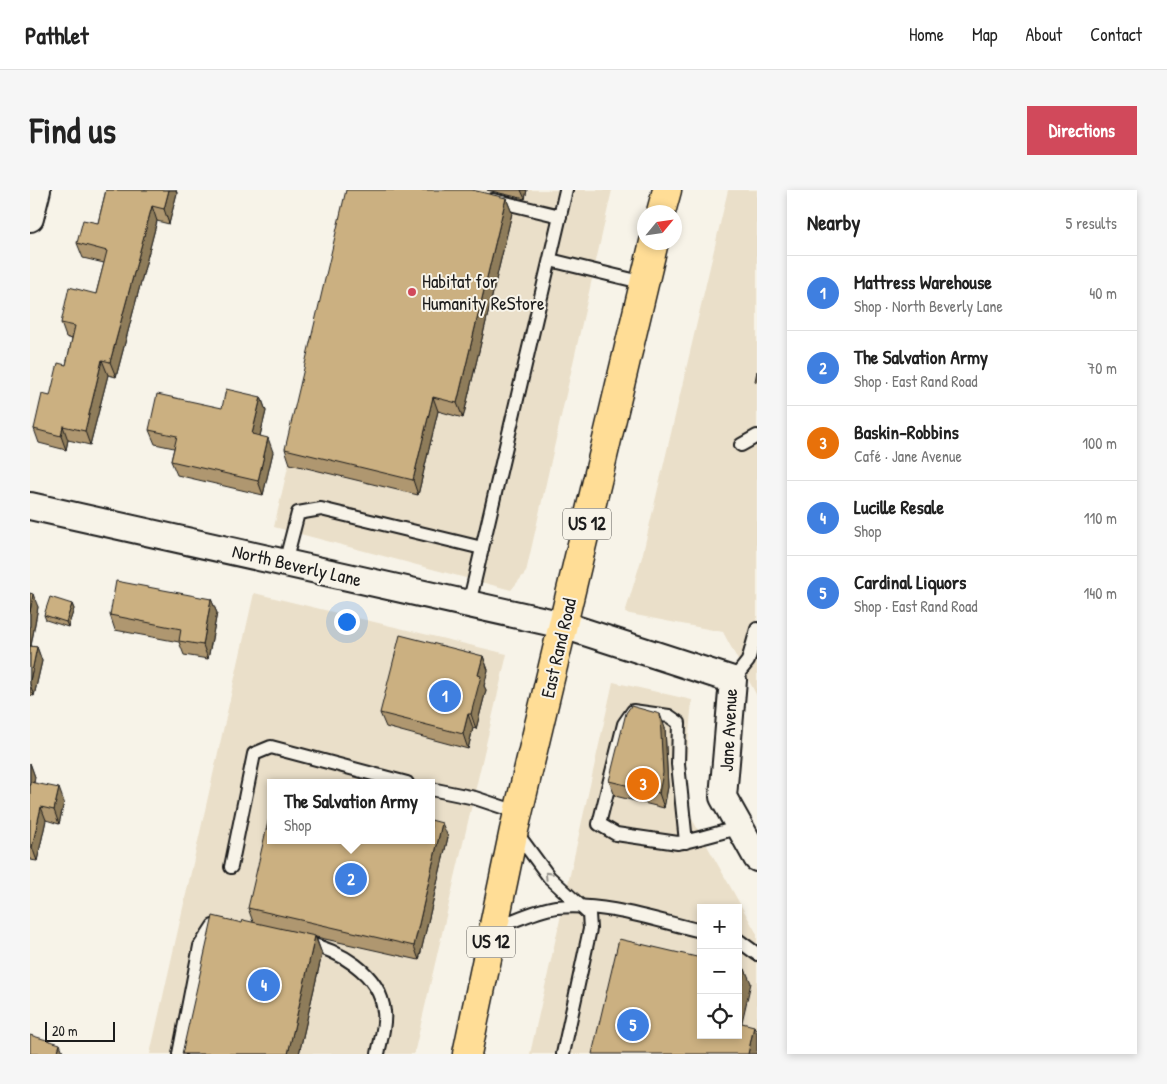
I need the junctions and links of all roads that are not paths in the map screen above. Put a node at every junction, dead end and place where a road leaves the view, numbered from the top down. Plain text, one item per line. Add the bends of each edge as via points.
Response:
1 (36, 190) edge
2 (566, 190) edge
3 (667, 190) edge
4 (479, 196) edge
5 (663, 205) edge
6 (560, 216) junction
7 (30, 218) edge
8 (652, 250) edge
9 (550, 260) junction
10 (644, 283) junction
11 (757, 436) edge
12 (741, 445) dead end
13 (30, 506) edge
14 (482, 548) junction
15 (285, 563) junction
16 (469, 604) junction
17 (563, 625) junction
18 (757, 629) edge
19 (733, 680) junction
20 (392, 779) edge
21 (435, 790) edge
22 (517, 821) junction
23 (740, 827) junction
24 (686, 842) junction
25 (757, 858) edge
26 (231, 867) dead end
27 (584, 908) junction
28 (231, 926) edge
29 (494, 928) junction
30 (697, 930) edge
31 (288, 938) edge
32 (742, 943) edge
33 (757, 954) edge
34 (179, 1054) edge
35 (378, 1054) edge
36 (467, 1054) edge
37 (563, 1054) edge

1 - 7 street
2 - 6 lane
3 - 5 main road
4 - 6 lane
6 - 9 lane
8 - 10 main road, East Rand Road / US 12
9 - 10 lane
9 - 14 lane
10 - 17 main road, East Rand Road / US 12
11 - 12 lane
13 - 15 street, North Beverly Lane
14 - 15 lane via 321,509 298,513
14 - 16 lane
15 - 16 street, North Beverly Lane
16 - 17 street, North Beverly Lane
17 - 19 street, Jane Avenue
17 - 22 main road, East Rand Road / US 12
18 - 19 lane via 748,661
19 - 23 street, Jane Avenue via 723,797
20 - 26 lane via 271,747 254,754
21 - 22 lane via 475,798
27 -> 22 lane via 533,858
22 - 29 main road, East Rand Road / US 12
23 - 24 lane
23 - 25 street, Jane Avenue
24 - 24 lane via 678,844 616,834 599,824 624,724 633,711 669,716 679,723 678,764
27 - 29 lane via 556,907
27 - 30 lane via 629,913
27 - 37 lane via 589,914 590,929
28 - 34 lane via 213,926 200,946
29 - 36 main road, East Rand Road / US 12
31 - 35 lane via 326,947 356,964 378,990 385,1013
32 - 33 lane

